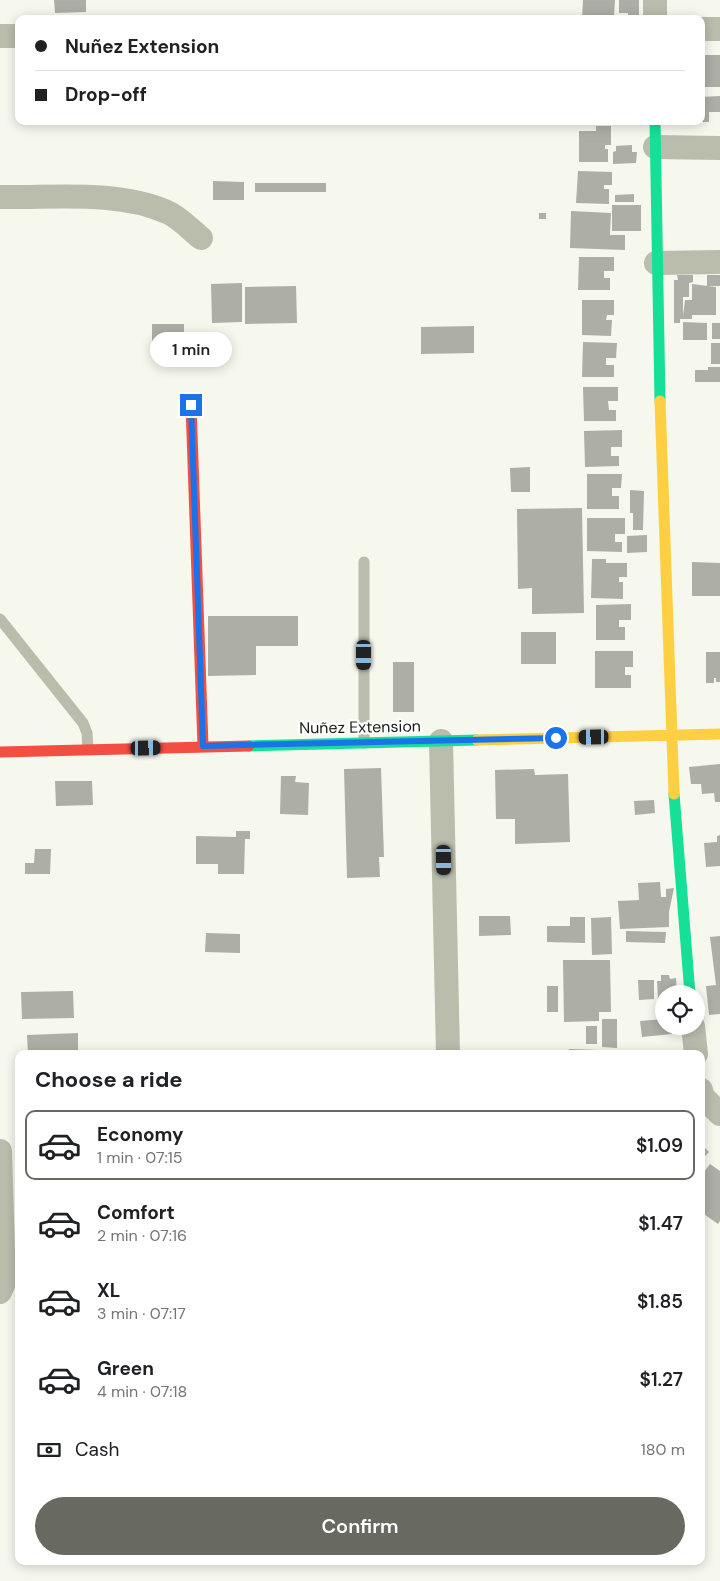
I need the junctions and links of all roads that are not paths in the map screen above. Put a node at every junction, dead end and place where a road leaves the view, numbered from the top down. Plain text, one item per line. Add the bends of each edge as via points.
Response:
1 (654, 0) edge
2 (655, 15) edge
3 (705, 29) edge
4 (720, 29) edge
5 (0, 36) edge
6 (15, 36) edge
7 (655, 125) edge
8 (655, 147) junction
9 (720, 148) edge
10 (0, 197) edge
11 (201, 238) dead end
12 (720, 262) edge
13 (656, 263) junction
14 (191, 405) dead end
15 (364, 562) dead end
16 (0, 619) edge
17 (720, 734) edge
18 (671, 735) junction
19 (441, 741) junction
20 (364, 743) junction
21 (203, 746) junction
22 (88, 749) junction
23 (0, 752) edge
24 (689, 985) edge
25 (694, 1035) edge
26 (448, 1050) edge
27 (696, 1050) edge
28 (705, 1099) edge
29 (720, 1114) edge
30 (0, 1151) edge
31 (0, 1292) edge

1 - 2 street
3 - 4 street
5 - 6 street
7 - 8 street
8 - 9 street
8 - 13 street
10 - 11 street via 109,198 145,204 170,213
12 - 13 street
13 - 18 street
14 - 21 street
15 - 20 lane
16 - 22 lane via 83,723
17 - 18 street, Nuñez Extension
18 - 19 street, Nuñez Extension
18 - 24 street via 681,918
19 - 20 street, Nuñez Extension
19 - 26 street
20 - 21 street, Nuñez Extension
21 - 22 street, Nuñez Extension
22 - 23 street, Nuñez Extension
25 - 27 street
28 - 29 street
30 - 31 street via 4,1284

